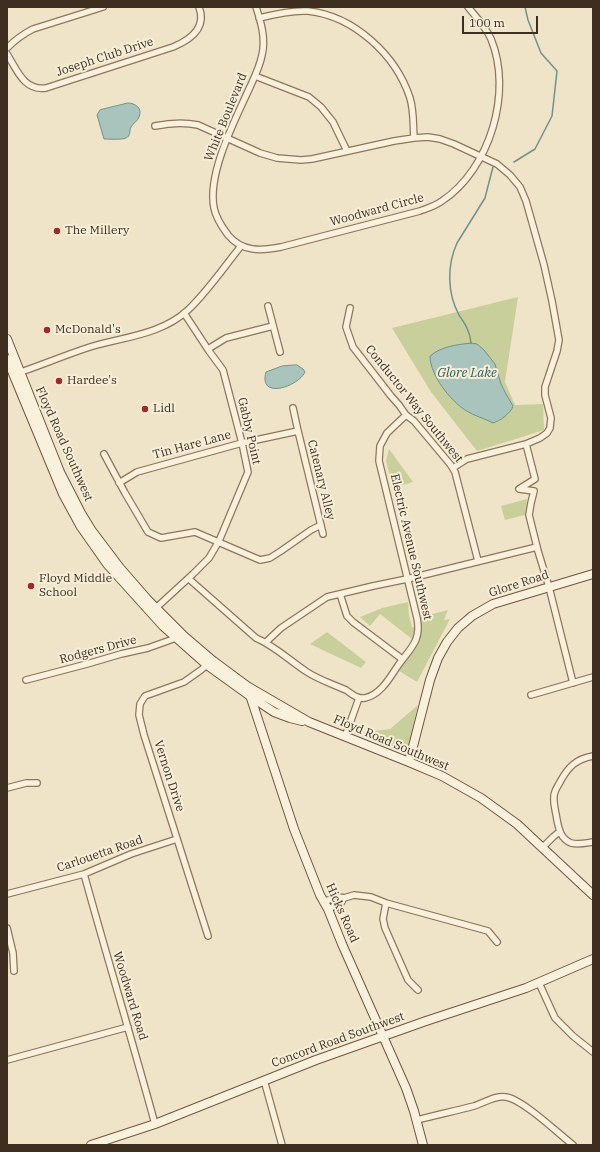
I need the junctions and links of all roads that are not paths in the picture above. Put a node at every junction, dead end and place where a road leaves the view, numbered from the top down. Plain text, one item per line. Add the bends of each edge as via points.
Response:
1 (103, 7) edge
2 (199, 7) edge
3 (256, 7) edge
4 (468, 7) edge
5 (259, 18) junction
6 (7, 48) edge
7 (7, 54) edge
8 (255, 76) junction
9 (155, 126) dead end
10 (228, 138) junction
11 (414, 138) junction
12 (347, 151) junction
13 (480, 157) junction
14 (241, 246) junction
15 (268, 306) dead end
16 (350, 308) dead end
17 (184, 313) junction
18 (273, 326) junction
19 (7, 339) edge
20 (208, 349) junction
21 (280, 352) dead end
22 (7, 359) edge
23 (17, 373) junction
24 (293, 408) dead end
25 (406, 415) junction
26 (298, 431) junction
27 (242, 443) junction
28 (526, 444) junction
29 (104, 454) dead end
30 (453, 468) junction
31 (119, 482) junction
32 (321, 525) junction
33 (323, 534) dead end
34 (218, 542) junction
35 (537, 547) junction
36 (478, 561) junction
37 (593, 574) edge
38 (189, 579) junction
39 (407, 579) junction
40 (549, 587) junction
41 (340, 594) junction
42 (156, 608) junction
43 (176, 638) junction
44 (266, 642) junction
45 (402, 659) junction
46 (210, 662) junction
47 (593, 677) edge
48 (225, 678) junction
49 (26, 680) dead end
50 (574, 683) junction
51 (247, 686) junction
52 (531, 695) dead end
53 (250, 696) junction
54 (359, 698) junction
55 (274, 712) junction
56 (257, 718) junction
57 (308, 722) junction
58 (264, 737) junction
59 (345, 737) junction
60 (593, 756) edge
61 (410, 762) junction
62 (36, 782) dead end
63 (7, 788) edge
64 (559, 832) junction
65 (177, 839) junction
66 (593, 842) edge
67 (543, 847) junction
68 (84, 874) junction
69 (7, 894) edge
70 (593, 895) edge
71 (344, 898) junction
72 (325, 901) junction
73 (386, 903) junction
74 (328, 909) junction
75 (7, 928) edge
76 (208, 936) dead end
77 (497, 942) dead end
78 (593, 959) edge
79 (14, 971) dead end
80 (539, 984) junction
81 (418, 990) dead end
82 (128, 1027) junction
83 (384, 1037) junction
84 (593, 1052) edge
85 (7, 1060) edge
86 (264, 1080) junction
87 (417, 1120) junction
88 (155, 1124) junction
89 (92, 1145) edge
90 (282, 1145) edge
91 (423, 1145) edge
92 (573, 1145) edge

1 - 6 street via 33,29 20,36
2 - 7 street, Joseph Club Drive via 199,26 185,42 46,88 36,88 28,84
3 - 5 street, White Boulevard
4 - 13 street, Woodward Circle via 491,38 499,75 494,124 490,140
5 - 8 street, White Boulevard via 264,43
5 - 11 street via 307,11 342,21 362,33 397,69 404,83 413,112
8 - 10 street, White Boulevard
8 - 12 street via 309,98 321,107 333,122
9 - 10 street via 187,123
10 - 12 street via 260,153 278,158 312,159
10 - 14 street, White Boulevard via 215,177 214,207 224,230
11 - 12 street
11 - 13 street via 440,139
13 - 14 street, Woodward Circle via 454,192 442,201 420,211 268,250
13 - 28 street via 497,164 520,187 545,270 559,340 545,387 550,428 540,438
14 - 17 street
15 - 18 street
16 - 25 street, Conductor Way Southwest via 346,327 353,347
17 - 20 street, Gabby Point
17 - 23 street via 150,331 90,347
18 - 20 street via 226,338
18 - 21 street
19 - 23 main road, Floyd Road Southwest
20 - 27 street, Gabby Point via 223,370
22 - 23 main road, Floyd Road Southwest
23 - 42 main road, Floyd Road Southwest via 60,472 92,532 134,585
23 - 43 main road, Floyd Road Southwest via 57,480 81,527 117,575
24 - 26 street, Catenary Alley
25 - 30 street, Conductor Way Southwest via 414,421
25 - 39 street, Electric Avenue Southwest via 386,434 380,446 379,461
26 - 27 street, Tin Hare Lane
26 - 32 street, Catenary Alley
27 - 31 street, Tin Hare Lane via 137,472
27 - 34 street, Gabby Point via 248,472
28 - 30 street via 467,459
28 - 35 street via 535,479 519,489 534,490 529,515
29 - 31 street
30 - 36 street, Conductor Way Southwest
31 - 34 street via 148,532 161,538 195,532
32 - 33 street, Catenary Alley
32 - 34 street via 270,558 260,560
34 - 38 street, Gabby Point via 209,558
35 - 36 street
35 - 40 street
36 - 39 street
37 - 40 main road, Glore Road
38 - 42 street, Gabby Point
38 - 44 street via 256,638
39 - 41 street
39 - 45 street, Electric Avenue Southwest via 419,630 415,643
40 - 50 street
40 - 61 main road, Glore Road via 493,604 458,628 438,658 430,680
41 - 44 street via 326,598 281,628
41 - 45 street via 347,616
42 - 46 main road, Floyd Road Southwest
43 - 46 main road, Floyd Road Southwest
43 - 49 street, Rodgers Drive via 148,648
44 - 54 street via 309,674
45 - 54 street, Electric Avenue Southwest via 379,690 367,697
46 - 48 main road, Floyd Road Southwest
46 - 51 main road, Floyd Road Southwest
46 - 65 street, Vernon Drive via 184,682 145,696 140,704 139,715 144,736
47 - 50 street
48 - 53 main road, Floyd Road Southwest
48 - 56 main road via 244,698
50 - 52 street
51 - 53 main road, Hicks Road
51 - 57 main road, Floyd Road Southwest
53 - 55 main road, Floyd Road Southwest
53 - 56 main road, Hicks Road
54 - 59 street
55 - 57 main road, Floyd Road Southwest
55 - 58 main road via 262,714
56 - 58 main road, Hicks Road
57 - 59 main road, Floyd Road Southwest
58 - 72 main road, Hicks Road via 300,846 320,895
59 - 61 main road, Floyd Road Southwest
60 - 64 street via 584,758 566,770 554,794 553,802
61 - 67 main road, Floyd Road Southwest via 481,798
62 - 63 street
64 - 66 street via 571,843
64 - 67 street
65 - 68 street, Carlouetta Road via 130,854
65 - 76 street, Vernon Drive
67 - 70 main road, Floyd Road Southwest
68 - 69 street, Carlouetta Road
68 - 82 street, Woodward Road
71 - 72 street
71 - 73 street via 362,895
71 - 74 street via 341,903
72 - 74 main road, Hicks Road
73 - 77 street via 488,931
73 - 81 street via 383,919 385,928 408,980
74 - 83 main road, Hicks Road
75 - 79 street
78 - 80 main road, Concord Road Southwest
80 - 83 main road, Concord Road Southwest
80 - 84 street via 555,1018
82 - 85 street
82 - 88 street, Woodward Road
83 - 86 main road, Concord Road Southwest
83 - 87 main road, Hicks Road
86 - 88 main road, Concord Road Southwest
86 - 90 street
87 - 91 main road, Hicks Road
87 - 92 street via 474,1106 496,1097 506,1097 524,1106
88 - 89 main road, Concord Road Southwest

